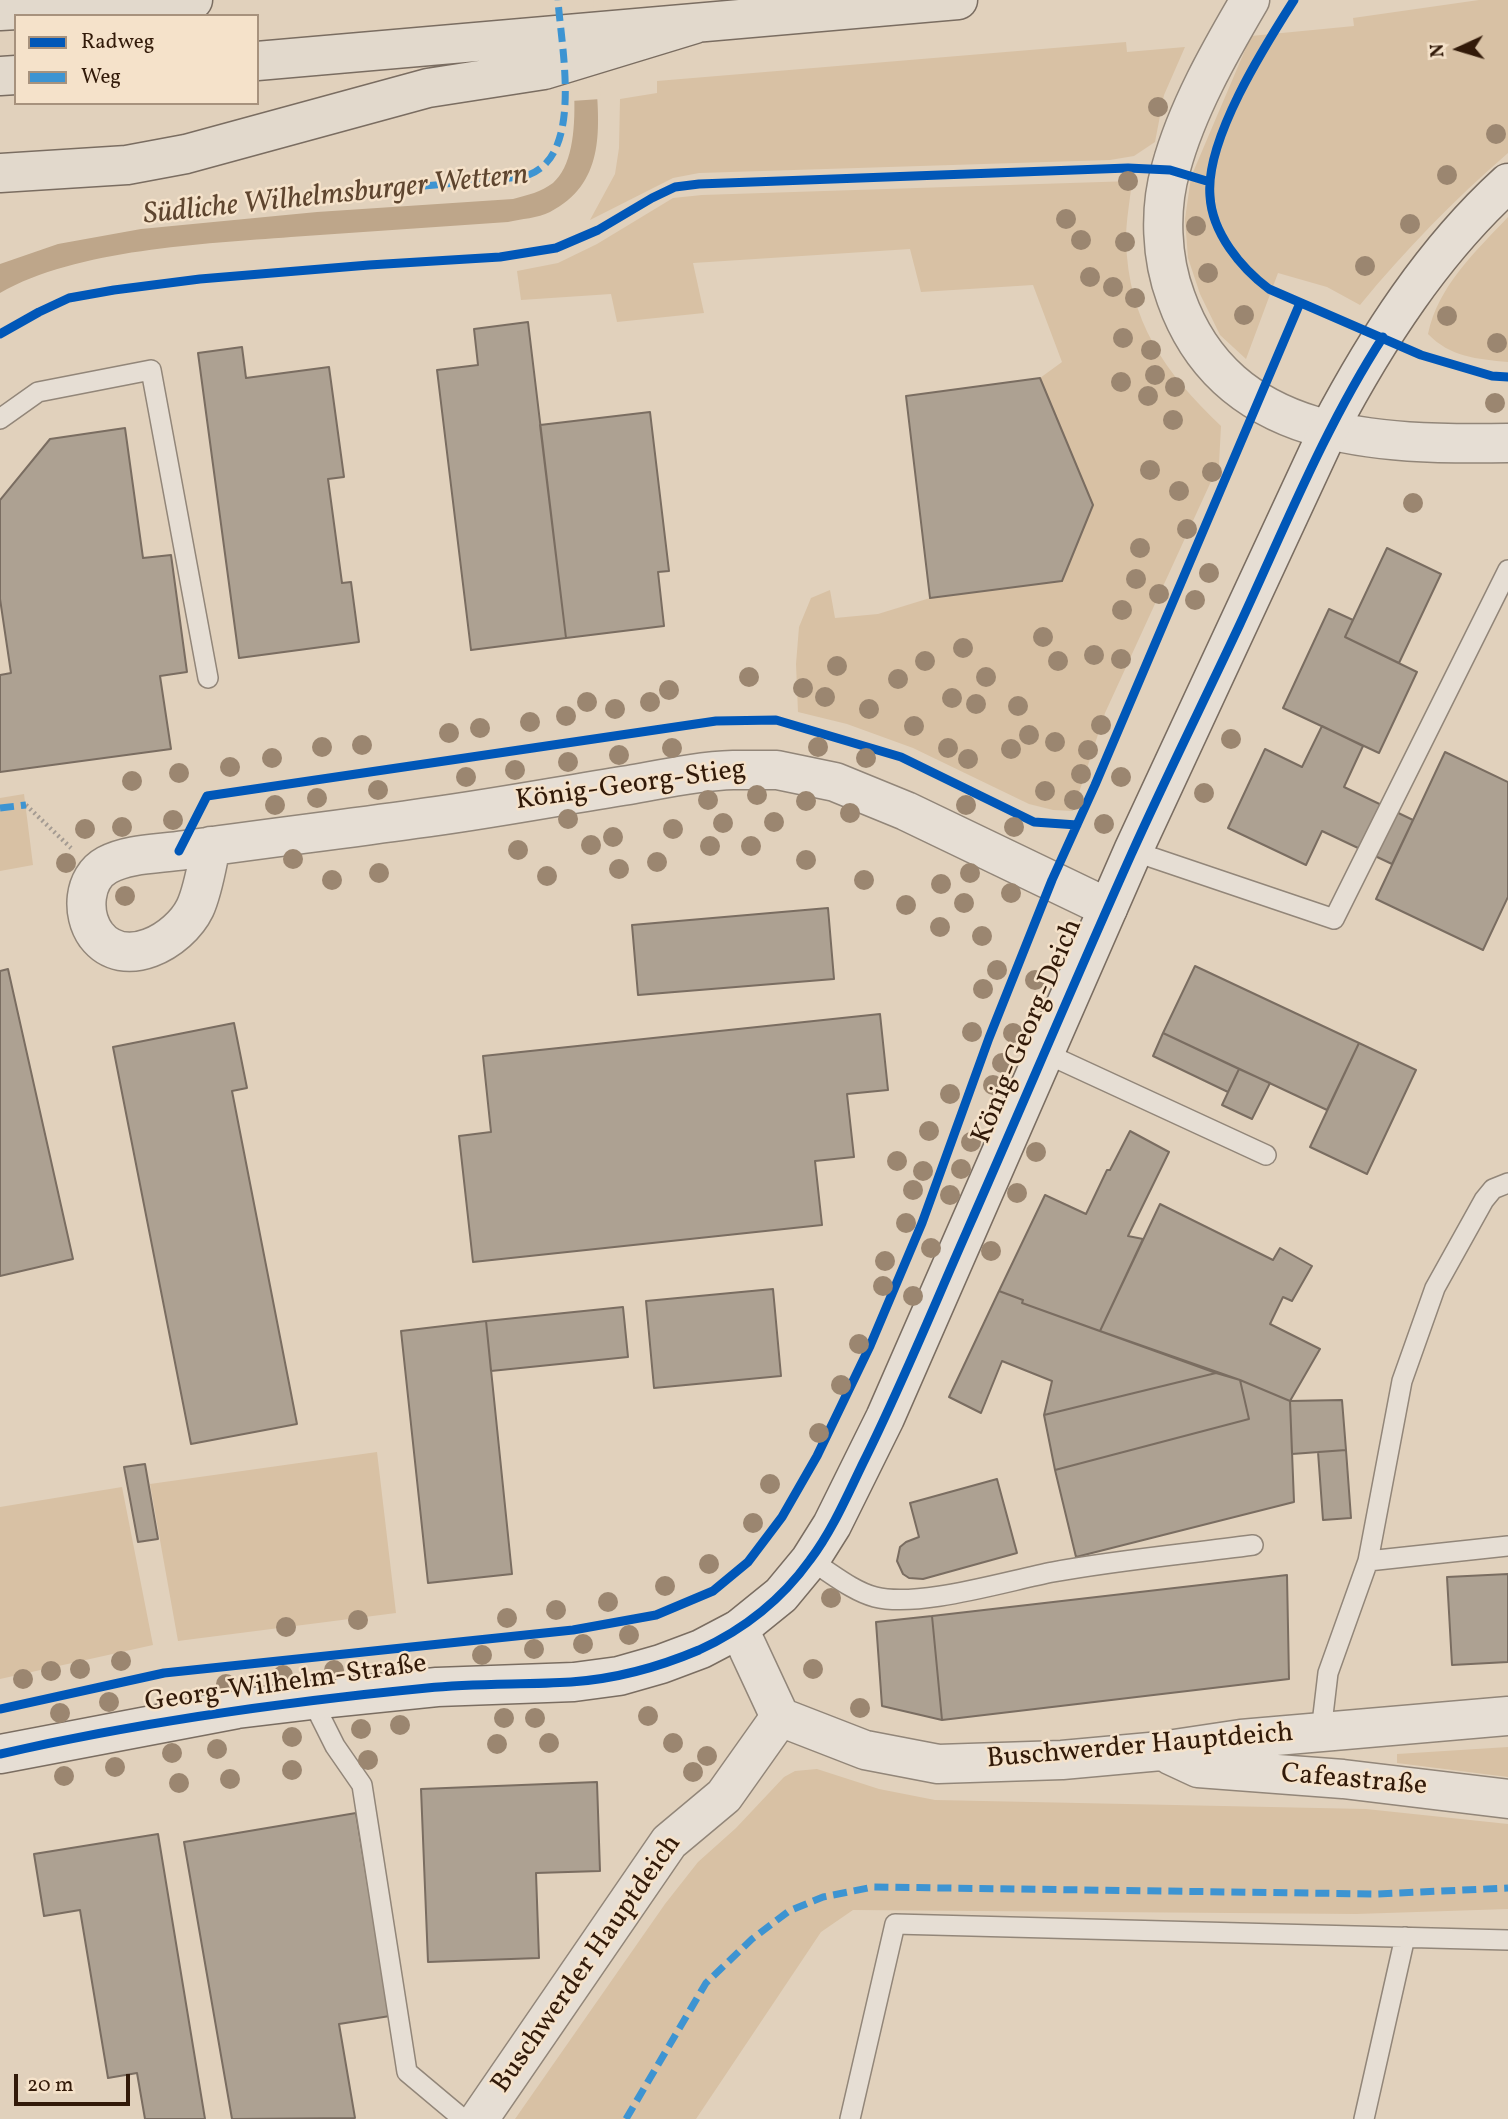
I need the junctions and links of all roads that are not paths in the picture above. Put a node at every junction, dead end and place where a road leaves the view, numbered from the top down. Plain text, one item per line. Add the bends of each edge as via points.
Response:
1 (193, 0) edge
2 (958, 0) edge
3 (1250, 0) edge
4 (0, 11) edge
5 (543, 54) junction
6 (259, 61) edge
7 (0, 173) edge
8 (1508, 183) edge
9 (0, 419) edge
10 (1329, 429) junction
11 (1508, 443) edge
12 (1508, 570) edge
13 (208, 678) dead end
14 (211, 846) junction
15 (1133, 851) junction
16 (1108, 908) junction
17 (1045, 1053) junction
18 (1266, 1155) dead end
19 (1508, 1183) edge
20 (1252, 1545) dead end
21 (1508, 1546) edge
22 (810, 1560) junction
23 (1368, 1561) junction
24 (739, 1629) junction
25 (312, 1700) junction
26 (1508, 1716) edge
27 (780, 1717) junction
28 (1321, 1732) junction
29 (1161, 1751) junction
30 (0, 1754) edge
31 (1508, 1799) edge
32 (1405, 1937) junction
33 (1508, 1940) edge
34 (463, 2119) edge
35 (479, 2119) edge
36 (850, 2119) edge
37 (1364, 2119) edge

1 - 4 highway
2 - 5 highway via 695,24
3 - 10 street via 1193,107 1170,170 1163,240 1170,283 1192,336 1208,361 1229,381 1291,419
5 - 6 highway
5 - 7 highway via 186,153 127,165
8 - 10 street, König-Georg-Deich via 1443,251 1355,380
9 - 13 lane via 38,392 150,370
10 - 11 street via 1397,441
10 - 15 street, König-Georg-Deich
12 - 15 lane via 1334,919
14 - 14 street, König-Georg-Stieg via 195,908 167,938 139,951 114,949 95,933 87,894 97,872 118,861
14 - 16 street, König-Georg-Stieg via 419,819 722,770 777,770 835,782 873,797
15 - 16 street, König-Georg-Deich
16 - 17 street, König-Georg-Deich
17 - 18 lane
17 - 22 street, König-Georg-Deich via 885,1418
19 - 23 lane via 1493,1189 1484,1200 1435,1288 1402,1381
20 - 22 lane via 1055,1572 904,1600 875,1597
21 - 23 lane
22 - 24 street, König-Georg-Deich via 781,1595
23 - 28 lane via 1328,1673
24 - 25 street, Georg-Wilhelm-Straße via 701,1649 619,1675
24 - 27 street
25 - 30 street, Georg-Wilhelm-Straße via 237,1709
25 - 34 lane via 362,1785 407,2072
26 - 28 street, Buschwerder Hauptdeich
27 - 29 street, Buschwerder Hauptdeich via 865,1750 938,1764
27 - 35 street, Buschwerder Hauptdeich via 724,1796 669,1842
28 - 29 street, Buschwerder Hauptdeich
29 - 31 street, Cafeastraße via 1198,1768
32 - 33 lane
32 - 36 lane via 895,1924
32 - 37 lane

